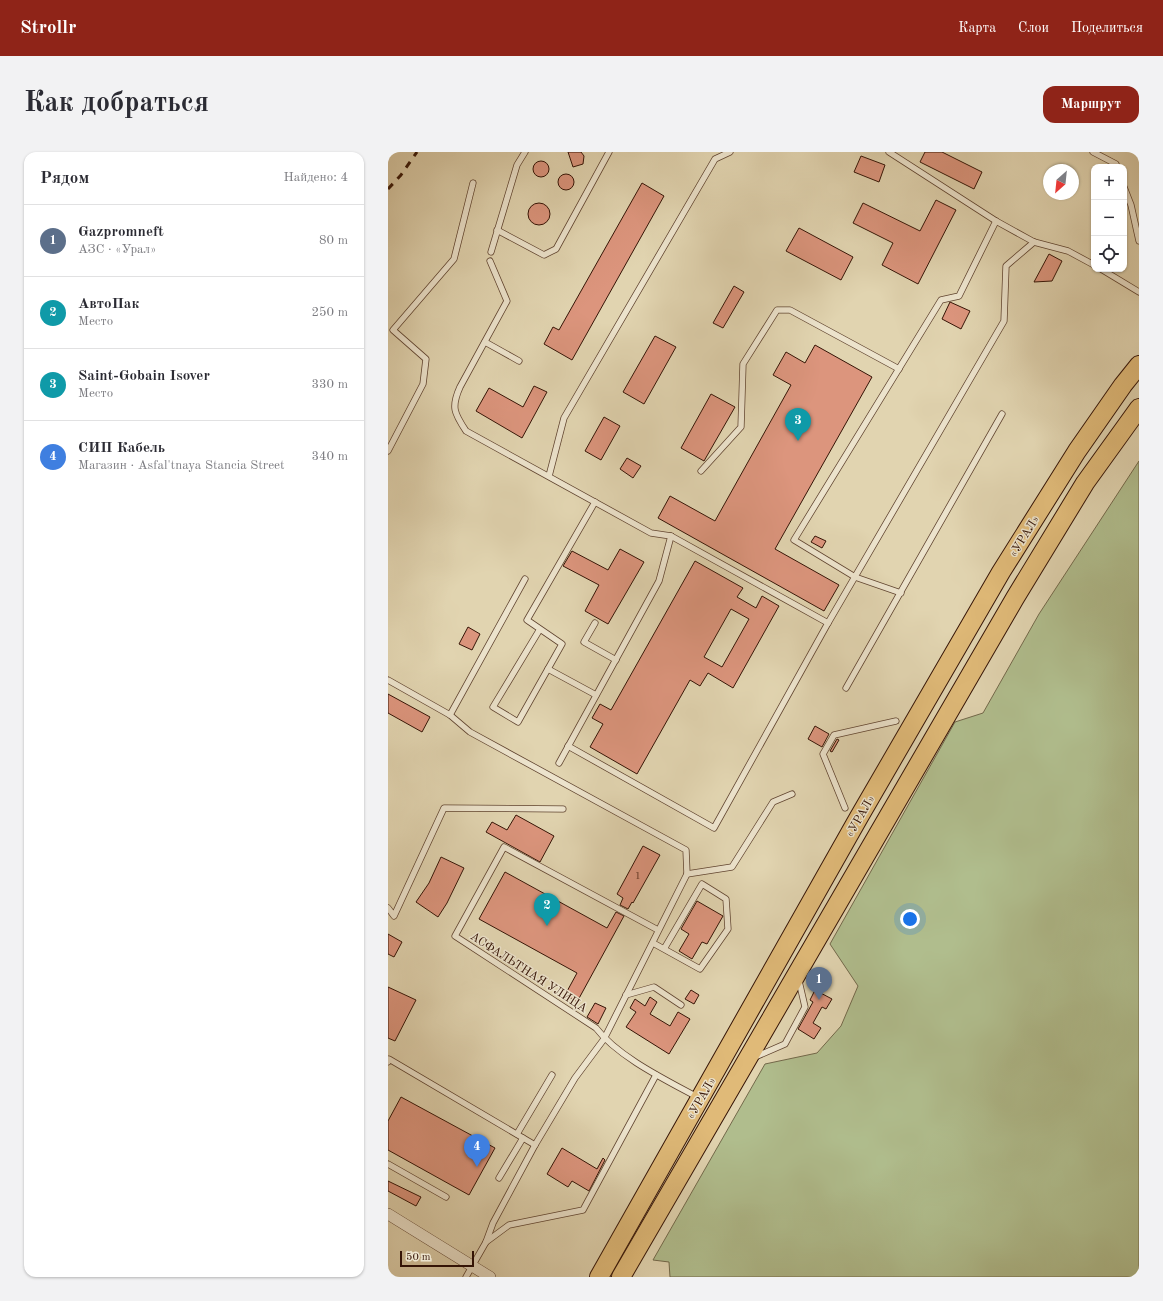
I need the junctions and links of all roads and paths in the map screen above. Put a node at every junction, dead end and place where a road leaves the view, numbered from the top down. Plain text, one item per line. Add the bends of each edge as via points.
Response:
1 (525, 152) edge
2 (609, 152) edge
3 (730, 152) edge
4 (889, 152) edge
5 (1093, 152) edge
6 (1116, 164) edge
7 (473, 183) dead end
8 (1127, 195) edge
9 (996, 221) junction
10 (497, 230) junction
11 (1139, 241) edge
12 (1034, 242) junction
13 (491, 252) dead end
14 (490, 261) dead end
15 (1091, 263) edge
16 (1106, 272) edge
17 (1139, 292) edge
18 (485, 342) junction
19 (519, 361) dead end
20 (1139, 366) edge
21 (899, 369) junction
22 (1138, 410) edge
23 (1002, 414) dead end
24 (388, 451) edge
25 (701, 471) dead end
26 (549, 476) junction
27 (595, 502) junction
28 (671, 536) junction
29 (855, 577) junction
30 (525, 579) dead end
31 (901, 593) junction
32 (595, 623) dead end
33 (828, 623) junction
34 (540, 629) junction
35 (616, 660) junction
36 (548, 669) junction
37 (388, 680) edge
38 (846, 688) dead end
39 (596, 695) junction
40 (450, 715) junction
41 (896, 721) dead end
42 (568, 746) junction
43 (559, 763) dead end
44 (792, 794) dead end
45 (845, 808) dead end
46 (563, 809) dead end
47 (687, 874) junction
48 (388, 908) edge
49 (658, 930) junction
50 (652, 943) junction
51 (664, 949) junction
52 (797, 974) junction
53 (626, 995) junction
54 (680, 1005) dead end
55 (604, 1039) junction
56 (748, 1060) junction
57 (388, 1062) edge
58 (552, 1075) dead end
59 (656, 1075) junction
60 (701, 1099) junction
61 (517, 1134) junction
62 (522, 1138) junction
63 (535, 1145) junction
64 (388, 1164) edge
65 (499, 1178) dead end
66 (446, 1197) dead end
67 (389, 1216) edge
68 (486, 1242) junction
69 (472, 1266) junction
70 (600, 1274) edge
71 (466, 1277) edge
72 (490, 1277) edge
73 (621, 1277) edge

1 - 10 lane via 517,165
2 - 10 lane via 556,249 544,255
3 - 26 lane via 715,159 564,418
4 - 9 lane
5 - 6 lane
7 - 24 lane via 454,259 393,330 426,359 423,384
8 - 11 lane
9 - 12 lane
9 - 21 lane via 959,296 941,300
10 - 13 lane
12 - 15 lane via 1068,251
12 - 29 lane via 1006,266 1004,321
14 - 18 lane via 508,301
16 - 17 lane
18 - 19 lane
18 - 26 lane via 454,401 455,415 466,431
20 - 60 main road, «УРАЛ» via 1077,451 1001,572 859,817
21 - 25 lane via 790,310 777,310 743,364 741,427
21 - 29 lane via 794,540
22 - 52 main road, «УРАЛ» via 1085,483 1036,564
23 - 31 lane
26 - 27 lane
27 - 28 lane via 651,533
27 - 34 lane via 527,620
28 - 33 lane
28 - 35 lane via 659,581
29 - 31 lane
29 - 33 lane
30 - 40 lane
31 - 38 lane
32 - 35 lane via 584,642
33 - 42 lane via 714,828
34 - 36 lane via 562,644
34 - 36 lane via 493,707 518,722
35 - 39 lane
36 - 39 lane
37 - 40 lane
39 - 42 lane
40 - 47 lane via 470,732 686,850
41 - 45 lane via 834,735 823,754
42 - 43 lane
44 - 47 lane via 773,802 732,867
46 - 48 lane via 444,808 394,916
47 - 49 lane
49 - 50 lane
49 - 55 lane, АСФАЛЬТНАЯ УЛИЦА via 504,847 455,936 596,1028
50 - 51 lane
50 - 53 lane
51 - 51 lane via 700,969 728,929 726,899 702,884
52 - 56 main road, «УРАЛ»
52 - 56 lane via 805,1007 785,1044
53 - 54 lane via 654,987
53 - 55 lane
55 - 59 lane, АСФАЛЬТНАЯ УЛИЦА
55 - 63 lane via 575,1078
56 - 73 main road, «УРАЛ»
57 - 61 lane via 390,1059
58 - 61 lane
59 - 60 lane, АСФАЛЬТНАЯ УЛИЦА
59 - 68 lane via 583,1210 509,1225
60 - 70 main road, «УРАЛ»
61 - 62 lane
62 - 63 lane
62 - 65 lane
63 - 68 lane via 493,1223
64 - 66 lane
67 - 69 street
68 - 69 lane
69 - 71 lane
69 - 72 street

